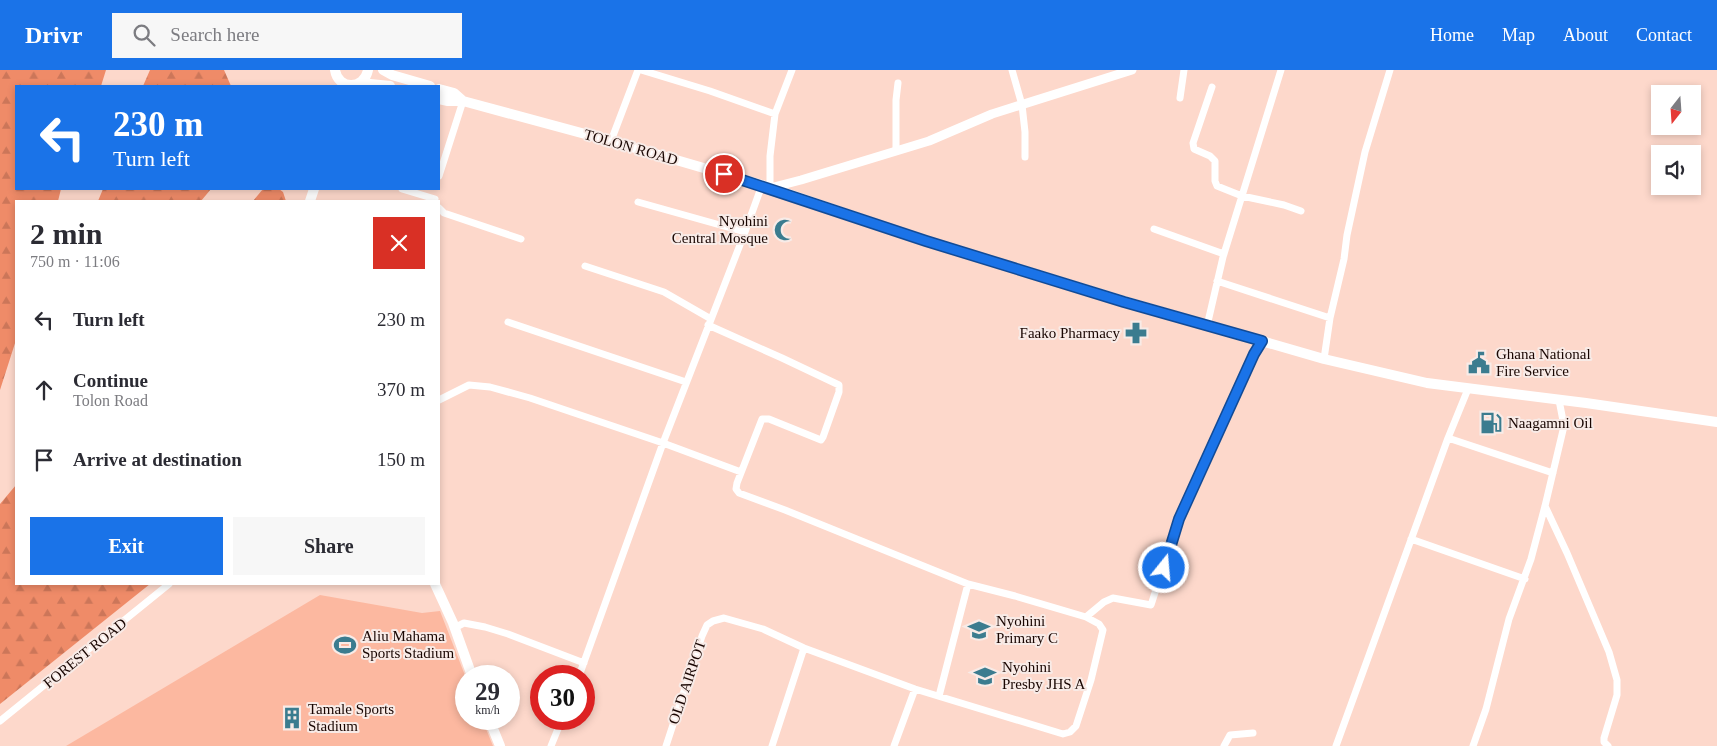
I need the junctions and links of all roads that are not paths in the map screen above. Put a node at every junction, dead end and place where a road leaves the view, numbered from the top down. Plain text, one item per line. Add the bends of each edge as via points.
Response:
1 (368, 70) edge
2 (383, 70) edge
3 (640, 70) edge
4 (792, 70) edge
5 (1012, 70) edge
6 (1132, 70) edge
7 (1184, 70) edge
8 (1281, 70) edge
9 (1390, 70) edge
10 (335, 75) edge
11 (898, 83) dead end
12 (356, 85) edge
13 (427, 85) edge
14 (1212, 87) dead end
15 (440, 89) edge
16 (1180, 98) dead end
17 (440, 99) edge
18 (463, 101) junction
19 (1022, 105) junction
20 (775, 114) junction
21 (611, 141) junction
22 (896, 151) junction
23 (1025, 157) dead end
24 (440, 173) edge
25 (766, 187) junction
26 (405, 190) edge
27 (434, 190) dead end
28 (1242, 196) junction
29 (436, 200) edge
30 (638, 202) dead end
31 (440, 209) edge
32 (1301, 212) dead end
33 (1154, 229) dead end
34 (745, 232) junction
35 (521, 239) dead end
36 (1224, 254) junction
37 (585, 266) dead end
38 (1217, 280) junction
39 (1330, 318) junction
40 (508, 322) dead end
41 (710, 322) junction
42 (1207, 326) junction
43 (1262, 341) junction
44 (1324, 359) junction
45 (686, 382) junction
46 (1468, 389) junction
47 (440, 399) edge
48 (1559, 400) junction
49 (1717, 422) edge
50 (1448, 438) junction
51 (662, 443) junction
52 (741, 472) junction
53 (1553, 474) junction
54 (1545, 506) junction
55 (1411, 539) junction
56 (1524, 579) junction
57 (968, 584) junction
58 (168, 585) edge
59 (435, 585) edge
60 (1086, 617) junction
61 (454, 628) junction
62 (804, 648) junction
63 (584, 663) joint
64 (468, 665) edge
65 (915, 689) junction
66 (939, 696) junction
67 (0, 720) edge
68 (494, 730) edge
69 (558, 730) edge
70 (1253, 733) dead end
71 (500, 746) edge
72 (551, 746) edge
73 (666, 746) edge
74 (772, 746) edge
75 (894, 746) edge
76 (1224, 746) edge
77 (1336, 746) edge
78 (1473, 746) edge
79 (1608, 746) edge

1 - 12 main road
2 - 13 main road
3 - 20 street
3 - 21 street
4 - 20 street
5 - 19 street
6 - 19 street
7 - 16 street
8 - 28 street
9 - 39 street via 1365,152
10 - 12 main road via 345,84
11 - 22 street
14 - 28 street via 1193,143 1194,149 1215,161 1217,186
15 - 18 main road via 454,93
17 - 18 main road
18 - 21 main road, TOLON ROAD
18 - 24 street
19 - 22 street
19 - 23 street
20 - 25 street
21 - 25 main road, TOLON ROAD
22 - 25 street via 801,180
25 - 34 street
25 - 42 main road, TOLON ROAD via 883,227
26 - 29 street
27 - 29 street
28 - 32 street
28 - 36 street
30 - 34 street
31 - 35 street
33 - 36 street
34 - 41 street
36 - 38 street
37 - 41 street via 664,292
38 - 39 street
38 - 42 street
39 - 44 street
40 - 45 street
41 - 45 street
41 - 52 street via 839,386 821,440 762,419
42 - 43 main road, TOLON ROAD
43 - 44 main road, TOLON ROAD
43 - 60 street via 1179,519 1151,605 1113,598
44 - 46 main road, TOLON ROAD via 1397,377
45 - 51 street
46 - 48 main road, TOLON ROAD
46 - 50 street
47 - 51 street via 477,384 530,398
48 - 49 main road, TOLON ROAD
48 - 53 street via 1564,426
50 - 53 street
50 - 55 street
51 - 52 street
51 - 63 street
52 - 57 street via 736,489 739,494
53 - 54 street
54 - 56 street
54 - 79 street via 1609,652 1617,695 1604,738
55 - 56 street
55 - 77 street
56 - 78 street
57 - 60 street
57 - 66 street
58 - 67 street, FOREST ROAD
59 - 61 main road
60 - 66 street via 1103,630 1091,680 1076,726 1070,732 1063,734
61 - 63 street via 464,623 485,627
61 - 64 main road
62 - 65 street
62 - 73 street, OLD AIRPOT via 763,628 724,618 707,625
62 - 74 street
65 - 66 street
65 - 75 street
68 - 71 main road
69 - 72 street
70 - 76 street via 1230,735

